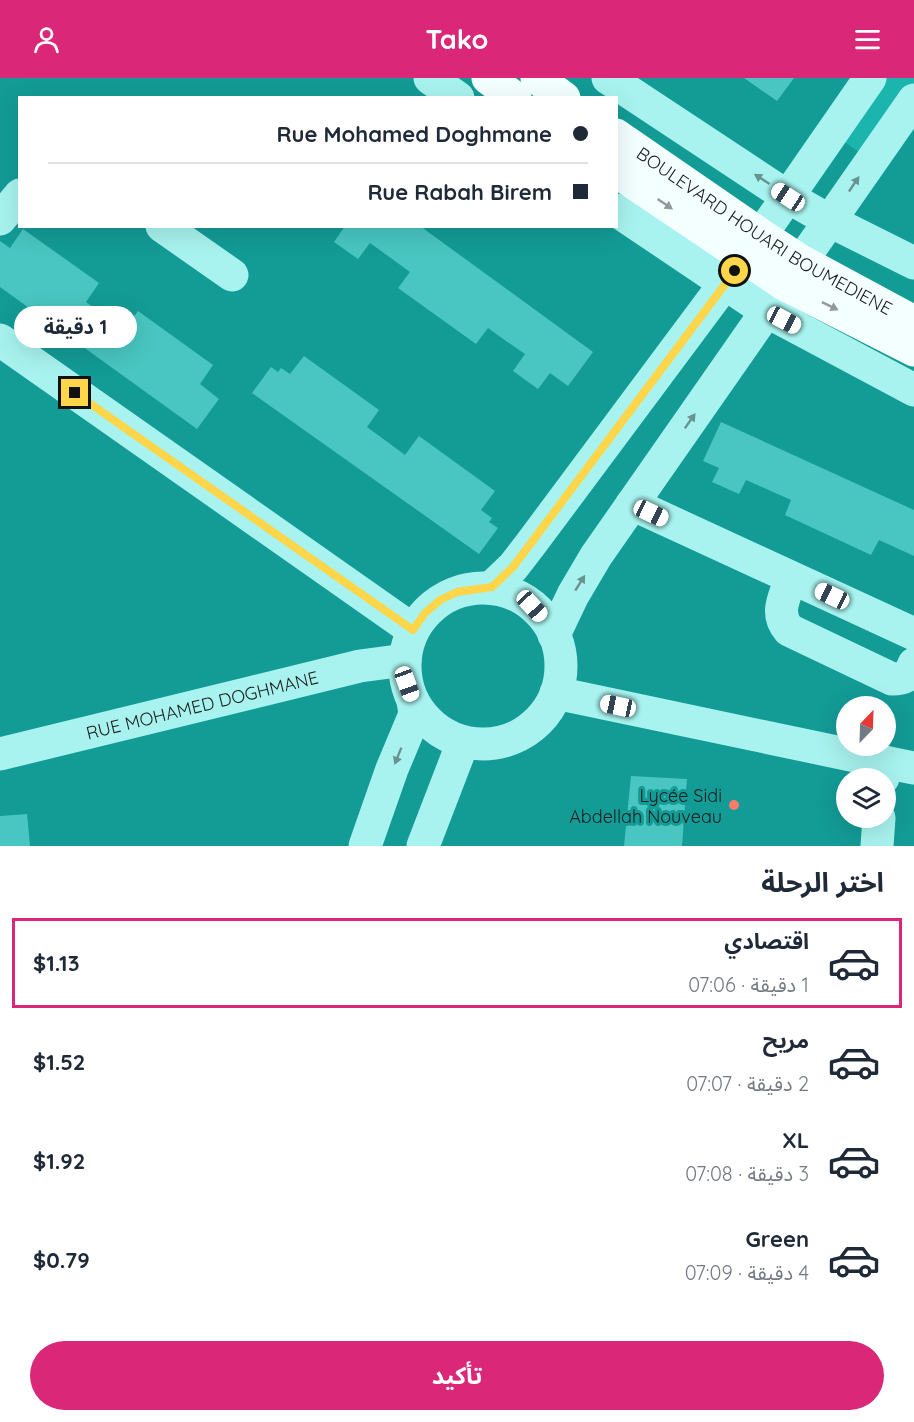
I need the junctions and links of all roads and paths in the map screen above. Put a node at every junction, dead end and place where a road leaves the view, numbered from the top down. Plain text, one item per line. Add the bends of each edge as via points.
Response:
1 (430, 78) edge
2 (488, 78) edge
3 (537, 78) edge
4 (608, 78) edge
5 (870, 78) edge
6 (455, 96) edge
7 (512, 96) edge
8 (561, 96) edge
9 (914, 100) edge
10 (618, 137) edge
11 (618, 172) edge
12 (18, 197) edge
13 (788, 197) junction
14 (618, 211) edge
15 (0, 219) edge
16 (830, 221) junction
17 (165, 228) edge
18 (753, 246) junction
19 (914, 262) edge
20 (793, 272) junction
21 (232, 275) dead end
22 (725, 284) junction
23 (766, 310) junction
24 (914, 322) edge
25 (0, 340) edge
26 (914, 350) edge
27 (914, 390) edge
28 (632, 504) junction
29 (791, 578) junction
30 (492, 587) junction
31 (914, 634) edge
32 (554, 635) junction
33 (409, 645) junction
34 (914, 664) edge
35 (556, 693) junction
36 (413, 701) junction
37 (463, 742) junction
38 (0, 754) edge
39 (890, 768) edge
40 (878, 828) edge
41 (365, 846) edge
42 (423, 846) edge
43 (877, 846) edge

1 - 6 street
2 - 7 main road
3 - 8 main road
13 -> 4 street
5 - 13 street
16 -> 9 street
10 - 18 main road, BOULEVARD HOUARI BOUMEDIENE
11 -> 18 main road, BOULEVARD HOUARI BOUMEDIENE
12 - 15 street
13 - 16 street
13 - 18 street
14 - 22 street
16 - 19 street
16 - 20 street
17 - 21 street
18 - 20 main road, BOULEVARD HOUARI BOUMEDIENE
18 - 22 street
20 - 23 street
20 - 24 main road, BOULEVARD HOUARI BOUMEDIENE
20 -> 26 main road, BOULEVARD HOUARI BOUMEDIENE
22 - 23 street
22 - 30 street via 530,545
23 - 27 street
28 -> 23 street
25 - 33 street
28 - 29 street
32 -> 28 street via 573,594
29 - 31 street
29 - 34 street via 781,610 782,621 789,630 892,679 902,679
30 - 32 street via 516,595 532,606
30 - 33 street via 457,592 440,600 425,613
32 - 35 street via 560,657
33 - 36 street via 407,684
33 - 38 street, RUE MOHAMED DOGHMANE via 360,666
35 - 37 street via 536,723 521,733 487,743
35 - 39 street
36 - 37 street via 436,728
36 -> 41 street via 415,714
37 - 42 street
40 - 43 street

